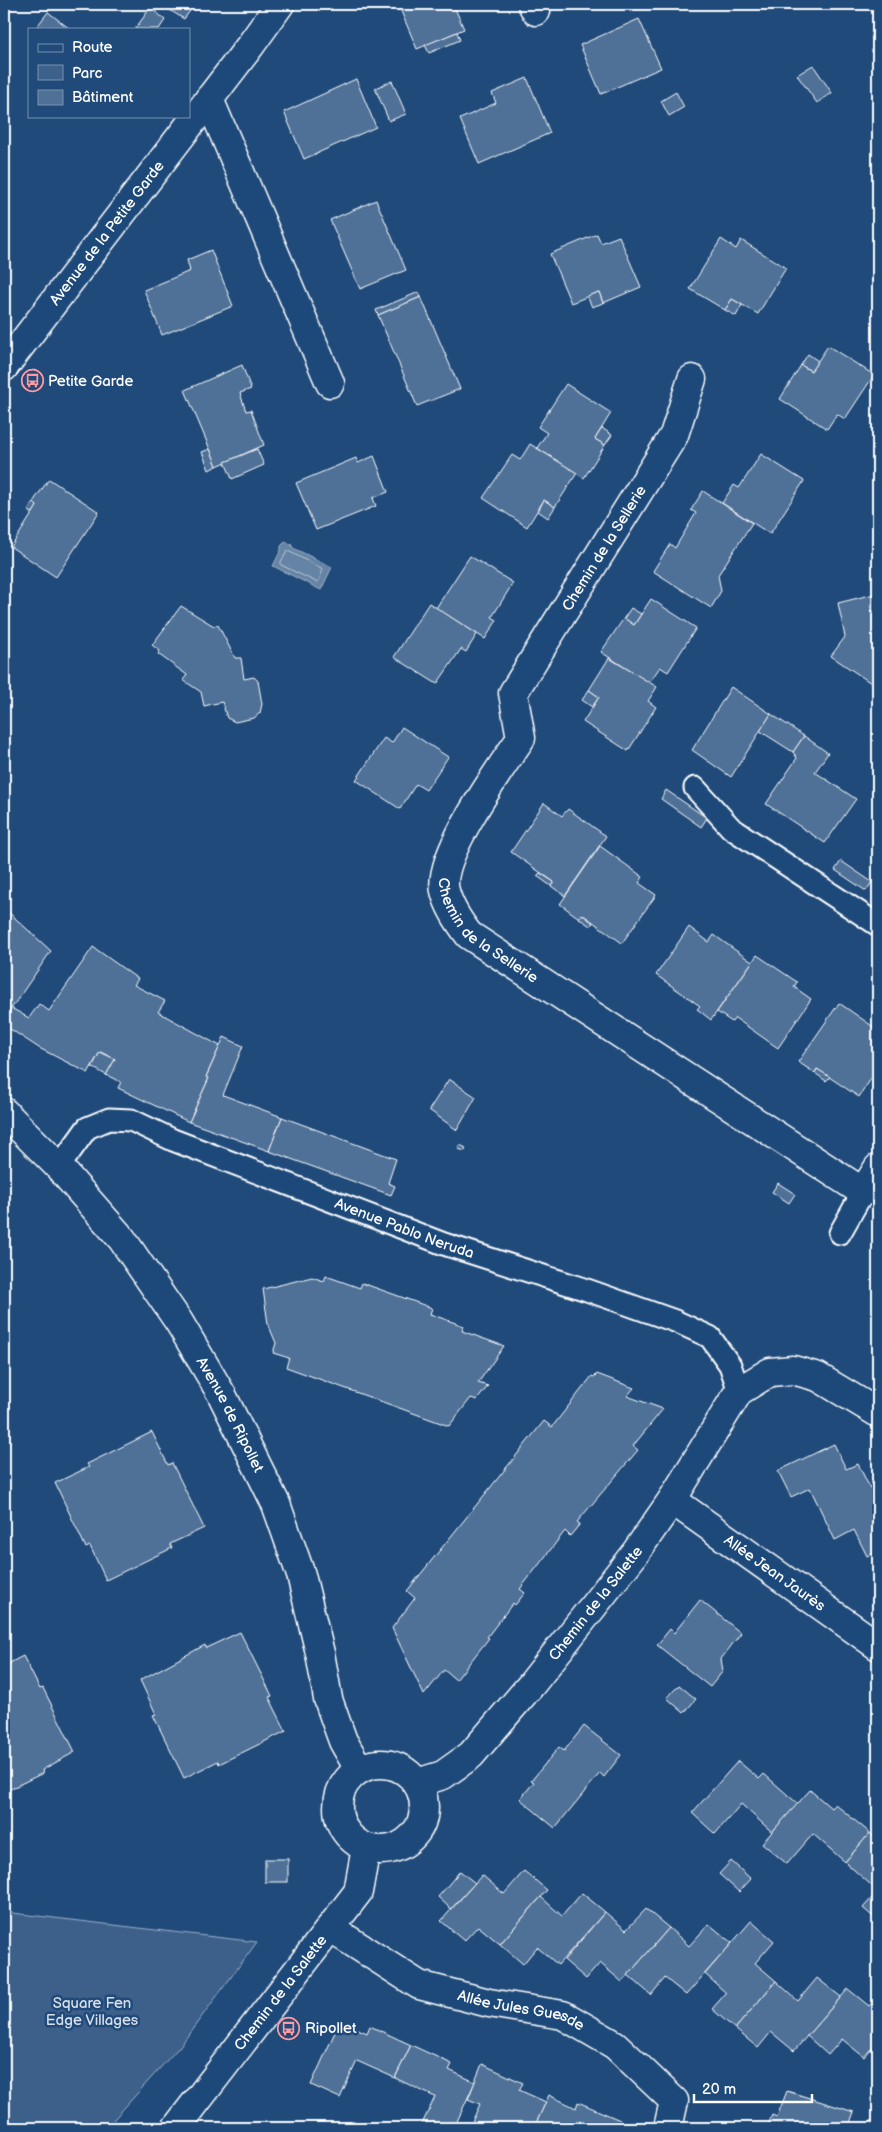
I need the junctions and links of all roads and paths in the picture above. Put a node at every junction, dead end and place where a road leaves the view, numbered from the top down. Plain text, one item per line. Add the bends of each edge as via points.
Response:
1 (280, 4) edge
2 (209, 99) junction
3 (4, 367) edge
4 (692, 379) dead end
5 (330, 384) dead end
6 (695, 788) dead end
7 (878, 925) edge
8 (4, 1112) edge
9 (59, 1167) junction
10 (878, 1168) edge
11 (862, 1192) junction
12 (840, 1234) dead end
13 (739, 1391) junction
14 (878, 1413) edge
15 (672, 1500) junction
16 (878, 1646) edge
17 (359, 1769) junction
18 (417, 1783) junction
19 (366, 1848) junction
20 (330, 1928) junction
21 (176, 2128) edge
22 (668, 2128) edge

1 - 2 street, Avenue de la Petite Garde
2 - 3 street, Avenue de la Petite Garde
2 - 5 street
4 - 11 street, Chemin de la Sellerie via 674,435 513,694 521,738 458,838 448,862 444,890 468,935
6 - 7 lane via 731,828
8 - 9 street, Avenue de Ripollet
9 - 13 lane, Avenue Pablo Neruda via 87,1128 109,1119 132,1120 174,1140 444,1244 587,1290 710,1337 730,1365
9 - 17 street, Avenue de Ripollet via 122,1239 179,1322 222,1396 272,1496 301,1575 334,1719
10 - 11 street
11 - 12 lane
13 - 14 street via 770,1372 793,1370 818,1377
13 - 15 street, Chemin de la Salette
15 - 16 street, Allée Jean Jaurès
15 - 18 street, Chemin de la Salette via 636,1552 477,1749 443,1775
17 - 18 street via 369,1764 391,1765 405,1771
17 - 19 street via 341,1788 338,1815 347,1835
18 - 19 street via 424,1808 422,1822 415,1834 393,1849
19 - 20 street, Chemin de la Salette via 358,1892
20 - 21 street, Chemin de la Salette
20 - 22 street, Allée Jules Guesde via 419,1985 489,2004 563,2015 615,2045 674,2101

